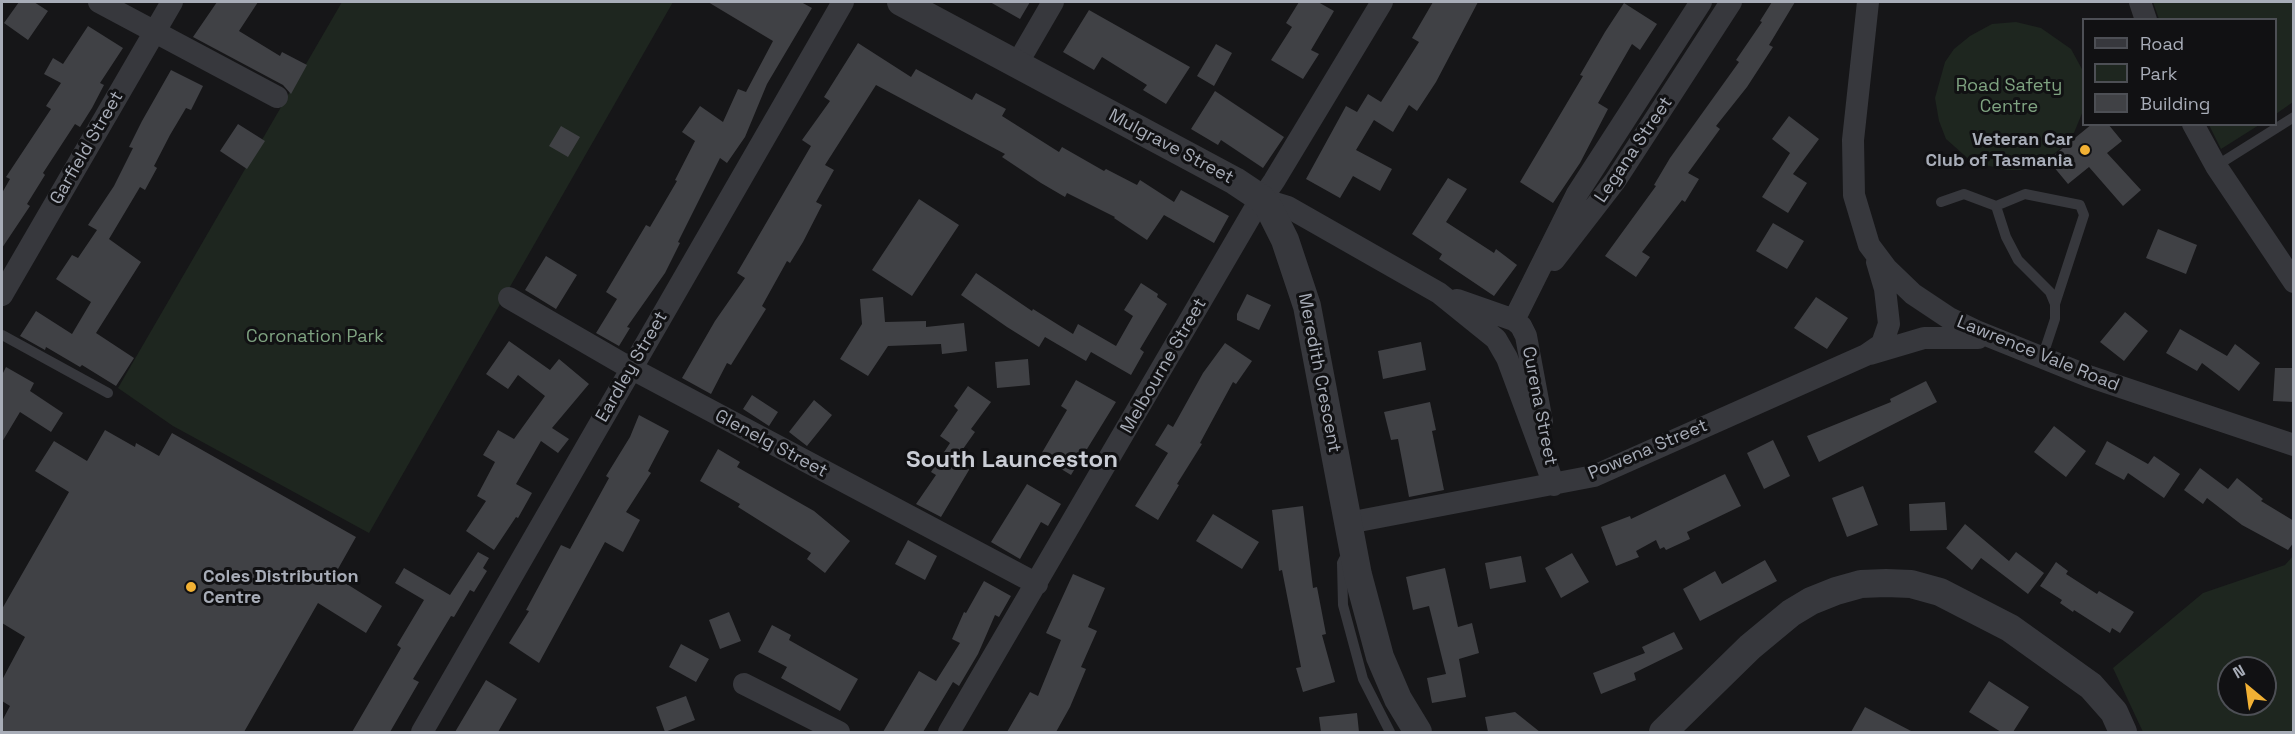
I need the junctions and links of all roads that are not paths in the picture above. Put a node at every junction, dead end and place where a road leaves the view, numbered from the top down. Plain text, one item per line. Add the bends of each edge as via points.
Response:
1 (99, 2) edge
2 (172, 2) edge
3 (843, 2) edge
4 (900, 2) edge
5 (1053, 2) edge
6 (1382, 2) edge
7 (1701, 2) edge
8 (1731, 2) edge
9 (1868, 2) edge
10 (2140, 2) edge
11 (2145, 18) edge
12 (155, 32) junction
13 (1017, 64) junction
14 (277, 98) dead end
15 (2294, 117) edge
16 (2194, 126) edge
17 (2216, 166) junction
18 (1262, 199) junction
19 (1941, 202) dead end
20 (1995, 206) junction
21 (1869, 245) junction
22 (2294, 282) edge
23 (1528, 291) junction
24 (1439, 293) junction
25 (2, 295) edge
26 (509, 298) dead end
27 (2055, 304) junction
28 (1514, 320) junction
29 (2, 335) edge
30 (1497, 339) joint
31 (2006, 344) junction
32 (1866, 355) junction
33 (2042, 358) junction
34 (630, 368) junction
35 (108, 393) dead end
36 (2294, 445) edge
37 (1554, 485) junction
38 (1348, 523) junction
39 (1354, 555) junction
40 (1037, 584) junction
41 (744, 684) dead end
42 (422, 732) edge
43 (839, 732) edge
44 (949, 732) edge
45 (1390, 732) edge
46 (1418, 732) edge
47 (1663, 732) edge
48 (2123, 732) edge

1 - 12 street
2 - 12 street, Garfield Street
3 - 34 street, Eardley Street
4 - 13 street, Mulgrave Street
5 - 13 street
6 - 18 street, Melbourne Street
7 - 23 street, Legana Street via 1577,194
8 - 23 street, Legana Street via 1615,181
9 - 21 street, Lawrence Vale Road via 1853,140 1853,175 1858,213
10 - 11 street
12 - 14 street
12 - 25 street, Garfield Street
13 - 18 street, Mulgrave Street
15 - 17 lane
16 - 17 street
17 - 22 street
18 - 24 street, Mulgrave Street via 1287,207
18 - 38 street, Meredith Crescent via 1282,233 1307,306
18 - 40 street, Melbourne Street
19 - 20 lane via 1964,194
20 - 27 lane via 2018,260 2050,292
20 - 27 lane via 2025,194 2080,205 2084,216
21 - 31 street, Lawrence Vale Road via 1913,294 1949,318
21 - 32 street, Powena Street via 1885,289 1889,324 1882,344
23 - 28 street, Legana Street
24 - 28 street, Mulgrave Street
24 - 30 street, Mulgrave Street
26 - 34 street, Glenelg Street
27 - 33 lane via 2055,319
28 - 37 street, Curena Street via 1526,336
29 - 35 lane
30 - 37 street, Curena Street
31 - 32 street, Powena Street via 1941,336
31 - 33 street, Lawrence Vale Road
32 - 37 street, Powena Street via 1594,476
33 - 36 street, Lawrence Vale Road
34 - 40 street, Glenelg Street
34 - 42 street, Eardley Street
37 - 38 street, Powena Street
38 - 39 street, Meredith Crescent
39 - 45 lane via 1342,563 1343,605 1363,679
39 - 46 street, Meredith Crescent via 1380,657
40 - 44 street, Melbourne Street
41 - 43 street
47 - 48 street via 1750,647 1810,601 1861,584 1886,583 1911,584 1940,592 2010,628 2091,686 2114,712

